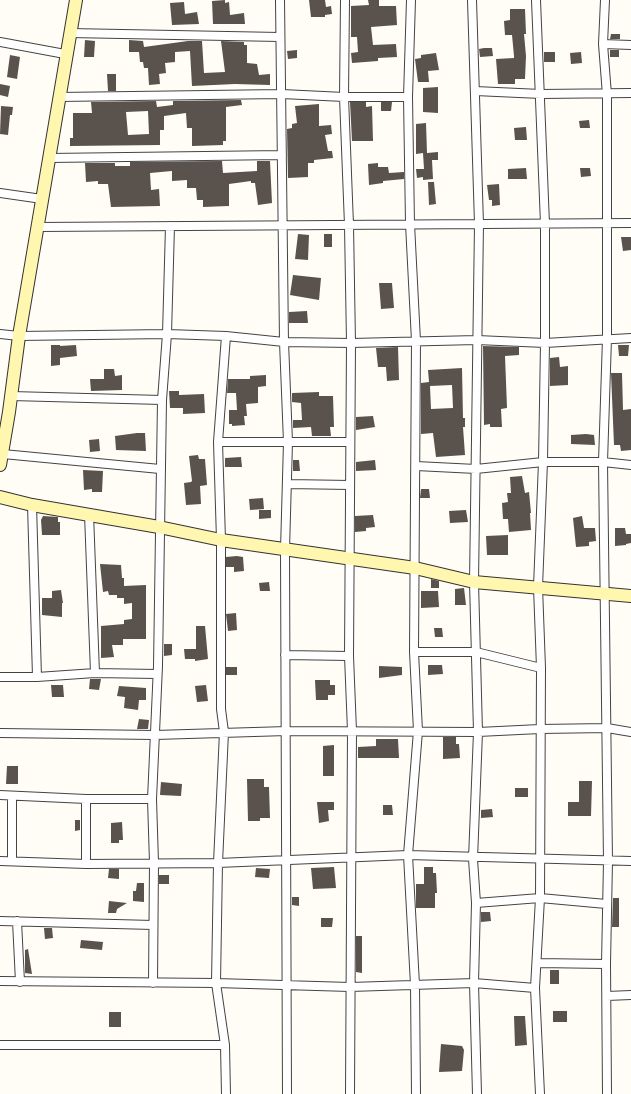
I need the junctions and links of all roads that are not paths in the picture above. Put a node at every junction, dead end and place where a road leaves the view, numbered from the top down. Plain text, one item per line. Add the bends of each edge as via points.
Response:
1 (76, 0) edge
2 (280, 0) edge
3 (345, 0) edge
4 (411, 0) edge
5 (472, 0) edge
6 (536, 0) edge
7 (605, 0) edge
8 (69, 33) junction
9 (280, 37) junction
10 (0, 42) edge
11 (603, 44) junction
12 (631, 45) edge
13 (65, 54) junction
14 (475, 91) junction
15 (631, 93) edge
16 (282, 94) junction
17 (540, 94) junction
18 (607, 94) junction
19 (58, 97) junction
20 (344, 97) junction
21 (408, 97) junction
22 (282, 155) junction
23 (49, 158) junction
24 (0, 193) edge
25 (42, 199) junction
26 (607, 223) junction
27 (631, 223) edge
28 (410, 224) junction
29 (479, 224) junction
30 (544, 224) junction
31 (349, 225) junction
32 (170, 226) junction
33 (283, 226) junction
34 (38, 227) junction
35 (0, 334) edge
36 (167, 334) junction
37 (19, 336) junction
38 (226, 336) junction
39 (607, 338) junction
40 (631, 338) edge
41 (477, 340) junction
42 (416, 341) junction
43 (284, 342) junction
44 (545, 342) junction
45 (351, 343) junction
46 (11, 396) junction
47 (162, 400) junction
48 (5, 411) edge
49 (218, 442) junction
50 (288, 442) junction
51 (350, 442) junction
52 (1, 460) edge
53 (543, 462) junction
54 (604, 462) junction
55 (631, 465) edge
56 (416, 466) junction
57 (476, 468) junction
58 (160, 469) junction
59 (286, 484) junction
60 (350, 485) junction
61 (0, 497) edge
62 (32, 505) junction
63 (89, 514) junction
64 (159, 527) junction
65 (221, 540) junction
66 (285, 550) junction
67 (350, 558) junction
68 (415, 568) junction
69 (474, 582) junction
70 (538, 587) junction
71 (605, 593) junction
72 (631, 596) edge
73 (414, 652) junction
74 (476, 652) junction
75 (285, 655) junction
76 (349, 656) junction
77 (541, 668) junction
78 (95, 673) junction
79 (157, 674) junction
80 (0, 677) edge
81 (37, 677) junction
82 (540, 728) junction
83 (607, 728) junction
84 (287, 731) junction
85 (418, 731) junction
86 (224, 732) junction
87 (352, 732) junction
88 (478, 732) junction
89 (631, 732) edge
90 (0, 733) edge
91 (155, 735) junction
92 (0, 795) edge
93 (12, 796) junction
94 (86, 799) junction
95 (152, 799) junction
96 (408, 856) junction
97 (350, 857) junction
98 (473, 858) junction
99 (539, 858) junction
100 (286, 860) junction
101 (0, 861) edge
102 (12, 861) junction
103 (608, 861) junction
104 (631, 861) edge
105 (154, 863) junction
106 (218, 863) junction
107 (86, 864) junction
108 (540, 898) junction
109 (476, 904) junction
110 (606, 904) junction
111 (0, 921) edge
112 (17, 921) junction
113 (152, 926) junction
114 (538, 963) junction
115 (606, 964) junction
116 (0, 981) edge
117 (20, 982) junction
118 (153, 982) junction
119 (216, 983) junction
120 (474, 983) junction
121 (414, 985) junction
122 (286, 986) junction
123 (350, 987) junction
124 (535, 988) junction
125 (631, 995) edge
126 (607, 996) junction
127 (0, 1045) edge
128 (225, 1045) junction
129 (226, 1094) edge
130 (286, 1094) edge
131 (350, 1094) edge
132 (416, 1094) edge
133 (477, 1094) edge
134 (540, 1094) edge
135 (607, 1094) edge

1 - 8 street
2 - 9 street
3 - 20 street
4 - 21 street
5 - 14 street
6 - 17 street
7 - 11 street
8 - 9 street
8 - 13 street
9 - 16 street
10 - 13 street
11 - 12 street
11 - 18 street
13 - 19 street
14 - 17 street
14 - 29 street
15 - 18 street
16 - 19 street
16 - 20 street
16 - 22 street
17 - 18 street
17 - 30 street
18 - 26 street
19 - 23 street
20 - 21 street
20 - 31 street
21 - 28 street
22 - 23 street
22 - 33 street
23 - 25 street
24 - 25 street
25 - 34 street
26 - 27 street
26 - 30 street
26 - 39 street
28 - 29 street
28 - 31 street
28 - 42 street
29 - 30 street
29 - 41 street
30 - 44 street
31 - 33 street
31 - 45 street
32 - 33 street
32 - 34 street
32 - 36 street
33 - 43 street
34 - 37 street
35 - 37 street
36 - 37 street
36 - 38 street
36 - 47 street
37 - 46 street
38 - 43 street
38 - 49 street
39 - 40 street
39 - 44 street
39 - 54 street
41 - 42 street
41 - 44 street
41 - 57 street
42 - 45 street
42 - 56 street
43 - 45 street
43 - 50 street
44 - 53 street
45 - 51 street
46 - 47 street
46 - 48 street
47 - 58 street
48 - 52 street
49 - 50 street
49 - 65 street
50 - 51 street
50 - 59 street
51 - 60 street
52 - 58 street
53 - 54 street
53 - 57 street
53 - 70 street
54 - 55 street
54 - 71 street
56 - 57 street
56 - 68 street
57 - 69 street
58 - 64 street
59 - 60 street
59 - 66 street
60 - 67 street
61 - 62 street
62 - 63 street
62 - 81 street
63 - 64 street
63 - 78 street
64 - 65 street
64 - 79 street
65 - 66 street
65 - 86 street via 221,709
66 - 67 street
66 - 75 street
67 - 68 street
67 - 76 street
68 - 69 street
68 - 73 street
69 - 70 street
69 - 74 street
70 - 71 street
70 - 77 street
71 - 72 street
71 - 83 street
73 - 74 street
73 - 85 street
74 - 77 street
74 - 88 street
75 - 76 street
75 - 84 street
76 - 87 street
77 - 82 street
78 - 79 street
78 - 81 street
79 - 91 street
80 - 81 street
82 - 83 street
82 - 88 street
82 - 99 street
83 - 89 street
83 - 103 street
84 - 86 street
84 - 87 street
84 - 100 street
85 - 87 street
85 - 88 street
85 - 96 street
86 - 91 street
86 - 106 street
87 - 97 street
88 - 98 street
90 - 91 street
91 - 95 street
92 - 93 street
93 - 94 street
93 - 102 street
94 - 95 street
94 - 107 street
95 - 105 street
96 - 97 street
96 - 98 street
96 - 121 street
97 - 100 street
97 - 123 street
98 - 99 street
98 - 109 street
99 - 103 street
99 - 108 street
100 - 106 street
100 - 122 street
101 - 102 street
102 - 107 street
103 - 104 street
103 - 110 street
105 - 106 street
105 - 107 street
105 - 113 street
106 - 119 street
108 - 109 street
108 - 110 street
108 - 114 street
109 - 120 street
110 - 115 street
111 - 112 street
112 - 113 street
112 - 117 street
113 - 118 street
114 - 115 street
114 - 124 street
115 - 126 street
116 - 117 street
117 - 118 street
118 - 119 street
119 - 122 street
119 - 128 street
120 - 121 street
120 - 124 street
120 - 133 street
121 - 123 street
121 - 132 street
122 - 123 street
122 - 130 street
123 - 131 street
124 - 134 street
125 - 126 street
126 - 135 street
127 - 128 street
128 - 129 street

